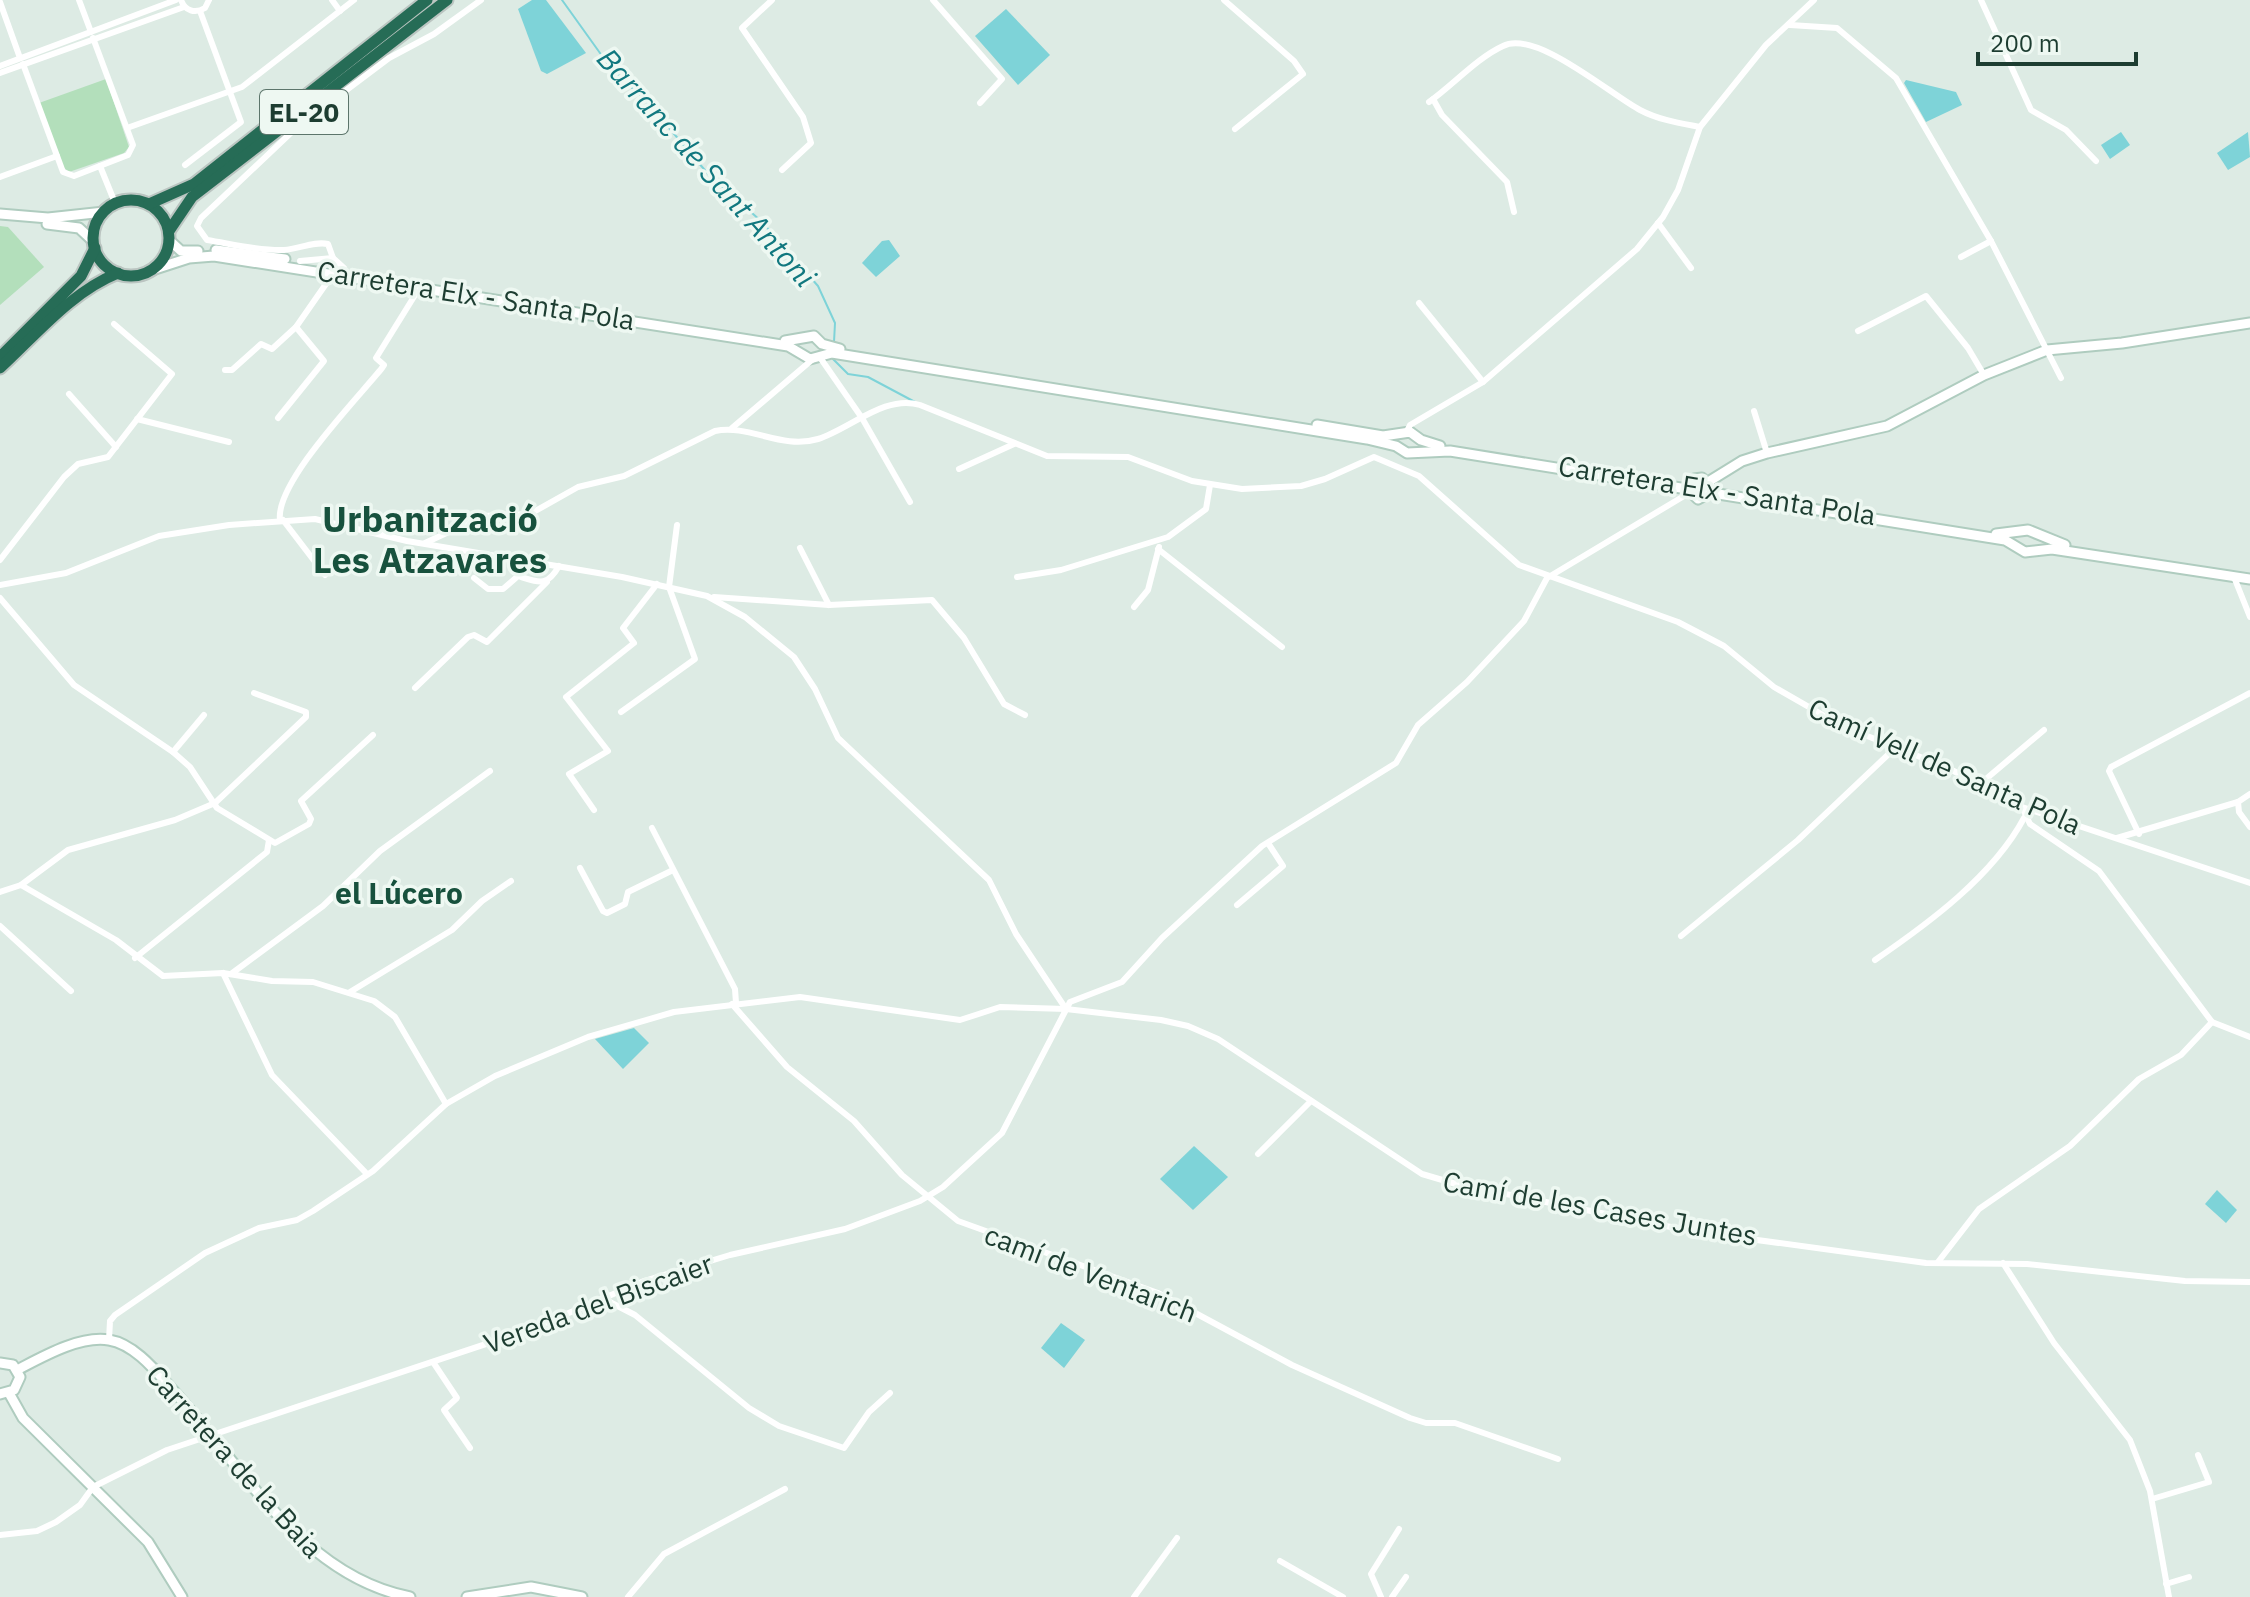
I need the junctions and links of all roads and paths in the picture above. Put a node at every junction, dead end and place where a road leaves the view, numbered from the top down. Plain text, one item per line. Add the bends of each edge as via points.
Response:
1 (79, 0) edge
2 (209, 0) edge
3 (332, 0) edge
4 (354, 0) edge
5 (427, 0) edge
6 (447, 0) edge
7 (481, 0) edge
8 (772, 0) edge
9 (933, 0) edge
10 (1224, 0) edge
11 (1814, 0) edge
12 (1981, 0) edge
13 (0, 2) edge
14 (180, 2) edge
15 (200, 11) junction
16 (340, 11) junction
17 (1790, 25) junction
18 (92, 35) junction
19 (22, 61) junction
20 (0, 66) edge
21 (0, 73) edge
22 (229, 91) junction
23 (980, 103) dead end
24 (1700, 127) junction
25 (127, 128) junction
26 (1235, 129) dead end
27 (57, 156) junction
28 (2096, 161) dead end
29 (185, 165) dead end
30 (100, 166) junction
31 (782, 170) dead end
32 (0, 177) edge
33 (115, 203) junction
34 (149, 204) junction
35 (104, 212) junction
36 (1514, 212) dead end
37 (0, 216) edge
38 (1658, 223) junction
39 (169, 236) junction
40 (1991, 241) junction
41 (94, 244) junction
42 (1961, 257) dead end
43 (333, 258) junction
44 (300, 261) junction
45 (1691, 268) dead end
46 (152, 270) junction
47 (320, 270) junction
48 (343, 271) junction
49 (118, 273) junction
50 (328, 281) junction
51 (420, 287) junction
52 (1419, 303) dead end
53 (2250, 323) edge
54 (114, 324) dead end
55 (296, 327) junction
56 (1858, 331) dead end
57 (802, 340) junction
58 (2047, 350) junction
59 (800, 351) junction
60 (819, 353) junction
61 (0, 357) edge
62 (0, 368) edge
63 (225, 370) dead end
64 (1984, 375) junction
65 (2061, 378) dead end
66 (1483, 382) junction
67 (69, 394) dead end
68 (1754, 411) dead end
69 (278, 418) dead end
70 (862, 418) junction
71 (137, 419) junction
72 (732, 428) junction
73 (1403, 433) junction
74 (1417, 437) junction
75 (229, 442) dead end
76 (1014, 444) junction
77 (116, 447) junction
78 (1404, 450) junction
79 (1767, 453) junction
80 (1395, 463) junction
81 (959, 469) dead end
82 (1210, 485) junction
83 (1709, 488) junction
84 (1689, 489) junction
85 (910, 502) dead end
86 (281, 520) junction
87 (677, 525) dead end
88 (2019, 533) junction
89 (2037, 536) junction
90 (1161, 539) junction
91 (425, 543) junction
92 (2016, 544) junction
93 (800, 548) dead end
94 (1158, 549) junction
95 (2034, 550) junction
96 (0, 560) edge
97 (559, 566) junction
98 (325, 575) dead end
99 (1017, 577) dead end
100 (2234, 577) junction
101 (2250, 577) edge
102 (474, 578) dead end
103 (1547, 578) junction
104 (547, 582) junction
105 (657, 584) junction
106 (0, 585) edge
107 (669, 587) junction
108 (707, 596) junction
109 (0, 598) edge
110 (829, 605) junction
111 (1134, 607) dead end
112 (2250, 617) edge
113 (1282, 647) dead end
114 (415, 688) dead end
115 (254, 693) dead end
116 (2250, 693) edge
117 (621, 712) dead end
118 (204, 715) dead end
119 (1025, 715) dead end
120 (2044, 730) dead end
121 (373, 735) dead end
122 (1894, 749) junction
123 (173, 752) junction
124 (490, 771) dead end
125 (1980, 784) junction
126 (2250, 794) edge
127 (2238, 802) junction
128 (215, 803) junction
129 (2022, 807) junction
130 (594, 810) dead end
131 (2024, 818) junction
132 (2250, 827) edge
133 (652, 828) dead end
134 (2139, 834) junction
135 (2113, 839) junction
136 (269, 840) junction
137 (1268, 843) junction
138 (580, 868) dead end
139 (671, 871) junction
140 (37, 875) junction
141 (511, 881) dead end
142 (2250, 883) edge
143 (21, 885) junction
144 (0, 892) edge
145 (34, 894) junction
146 (1237, 905) dead end
147 (0, 926) edge
148 (1681, 936) dead end
149 (135, 958) junction
150 (1875, 960) dead end
151 (227, 974) junction
152 (71, 991) dead end
153 (350, 992) junction
154 (734, 1004) junction
155 (1066, 1009) junction
156 (2212, 1022) junction
157 (2250, 1037) edge
158 (1311, 1101) junction
159 (446, 1104) junction
160 (1258, 1154) dead end
161 (367, 1174) junction
162 (928, 1197) junction
163 (1938, 1262) junction
164 (2003, 1263) junction
165 (2250, 1282) edge
166 (604, 1299) junction
167 (109, 1340) junction
168 (433, 1362) junction
169 (0, 1363) edge
170 (17, 1370) junction
171 (5, 1393) edge
172 (890, 1393) dead end
173 (213, 1435) junction
174 (470, 1448) dead end
175 (2198, 1455) dead end
176 (1558, 1459) dead end
177 (93, 1487) junction
178 (785, 1489) dead end
179 (2152, 1499) junction
180 (1399, 1529) dead end
181 (0, 1535) edge
182 (1177, 1538) dead end
183 (1280, 1561) dead end
184 (1406, 1577) dead end
185 (2189, 1577) dead end
186 (2166, 1584) junction
187 (182, 1597) edge
188 (410, 1597) edge
189 (467, 1597) edge
190 (582, 1597) edge
191 (628, 1597) edge
192 (1134, 1597) edge
193 (1343, 1597) edge
194 (1381, 1597) edge
195 (1392, 1597) edge
196 (2169, 1597) edge

1 - 18 street
2 - 15 street
3 - 16 street
4 - 16 street
5 - 34 highway, EL-20 via 194,184
6 - 39 highway, EL-20 via 192,197 176,215
7 - 43 street via 389,58 296,128 197,226 207,240 228,244 279,250 328,244
8 - 31 street via 742,28 803,117 811,143
9 - 23 street via 1002,79
10 - 26 street via 1303,74
11 - 17 street
12 - 28 street via 2031,110 2066,130
13 - 19 street
14 - 15 street
14 - 18 street
15 - 22 street
16 - 22 street via 242,87
17 - 24 street via 1766,45
17 - 40 street via 1837,28 1896,78
18 - 19 street
18 - 25 street
19 - 20 street
19 - 21 street
19 - 27 street
22 - 25 street
22 - 29 street via 241,119
24 - 36 street via 1640,110 1572,63 1523,44 1505,44 1431,101 1507,182
24 - 38 street via 1678,190
25 - 30 street via 133,145 128,155
27 - 30 street via 63,172 74,176
27 - 32 street
30 - 33 street
33 - 34 highway, EL-20
33 - 35 highway
34 - 39 highway via 165,220
35 - 37 main road
35 - 41 highway via 97,220
37 - 41 main road via 79,228
38 - 45 street
38 - 66 street via 1637,249
39 - 44 main road, Carretera Elx - Santa Pola via 188,252 231,251
39 - 46 highway, EL-20 via 163,257
40 - 42 street
40 - 58 street
41 - 49 highway
41 - 61 highway via 81,276
43 - 44 street
43 - 48 street
44 - 48 main road, Carretera Elx - Santa Pola
46 - 47 main road, Carretera Elx - Santa Pola via 214,256
46 - 49 highway
47 - 48 main road, Carretera Elx - Santa Pola
47 - 50 street
48 - 50 street
48 - 51 main road, Carretera Elx - Santa Pola
48 - 57 main road, Carretera Elx - Santa Pola
49 - 62 highway via 75,298
50 - 55 street
51 - 59 main road, Carretera Elx - Santa Pola
51 - 86 street via 376,358 384,365 335,421 284,494
52 - 66 street
53 - 58 main road
54 - 71 street via 172,374
55 - 63 street via 272,349 261,344 232,370
55 - 69 street via 324,361
56 - 64 street via 1926,296
57 - 59 main road
57 - 60 main road, Carretera Elx - Santa Pola via 814,336
58 - 64 main road
58 - 65 street
59 - 60 main road, Carretera Elx - Santa Pola via 804,356
60 - 70 street
60 - 72 street
60 - 73 main road via 1383,436
60 - 78 main road, Carretera Elx - Santa Pola via 1063,389
64 - 79 main road via 1887,426
66 - 73 street
67 - 77 street
68 - 79 street
70 - 72 street via 803,441 784,442
70 - 76 street via 901,401 911,402
70 - 85 street
71 - 75 street
71 - 77 street
72 - 91 street via 694,439 624,476 578,487 530,514 483,516
73 - 74 main road, Carretera Elx - Santa Pola
73 - 78 main road
74 - 78 main road
74 - 84 main road, Carretera Elx - Santa Pola via 1447,447
76 - 81 street
76 - 82 street via 1069,458 1128,457
77 - 96 street via 108,457 78,464 64,477
78 - 80 street
78 - 84 main road, Carretera Elx - Santa Pola via 1450,451
79 - 83 main road via 1742,461
80 - 82 street via 1366,458 1325,479 1269,490
80 - 103 street, Camí Vell de Santa Pola via 1419,476 1519,565
82 - 90 street via 1206,509
83 - 84 main road via 1698,499
83 - 84 main road via 1698,478
83 - 88 main road, Carretera Elx - Santa Pola via 1995,534
83 - 92 main road, Carretera Elx - Santa Pola
84 - 103 street
86 - 91 street via 315,519
86 - 98 street
86 - 106 street via 159,536 66,573
87 - 107 street
88 - 89 main road via 2028,530
88 - 92 main road
89 - 95 main road
89 - 101 main road
90 - 94 street
90 - 99 street via 1061,570
91 - 97 street
92 - 95 main road via 2025,552
93 - 110 street
94 - 111 street via 1148,590
94 - 113 street
95 - 100 main road
97 - 104 street
97 - 105 street
100 - 101 main road
100 - 112 street
102 - 104 street via 488,589 503,589 518,576
103 - 122 street, Camí Vell de Santa Pola via 1678,622 1724,646 1753,673 1808,708
103 - 137 street via 1524,621 1418,725 1396,763
104 - 114 street via 497,635 487,642 468,637
105 - 107 street
105 - 130 street via 623,628 634,643 566,697 608,751 569,774
107 - 108 street
107 - 117 street via 695,659
108 - 110 street
108 - 155 street via 745,617 794,657 838,738 989,880 1016,934
109 - 123 street via 74,685
110 - 119 street via 932,600 964,638 1004,704
115 - 128 street via 306,712 306,717
116 - 134 street via 2111,767
118 - 123 street
120 - 125 street
121 - 136 street via 301,801 309,824 286,839
122 - 125 street, Camí Vell de Santa Pola
122 - 148 street via 1798,840
123 - 128 street
124 - 151 street via 380,851 323,906
125 - 129 street, Camí Vell de Santa Pola
126 - 127 street
127 - 132 street
127 - 134 street
128 - 136 street
128 - 140 street via 175,820 68,850
129 - 131 street
129 - 135 street, Camí Vell de Santa Pola
131 - 150 street via 1957,899
131 - 156 street via 2099,871
133 - 139 street
134 - 135 street
135 - 142 street, Camí Vell de Santa Pola
136 - 149 street via 267,852
137 - 146 street via 1283,866
137 - 155 street via 1162,938 1122,982 1070,1002
138 - 139 street via 607,913 625,904 628,892
139 - 154 street via 735,989
140 - 143 street
140 - 145 street
141 - 153 street via 452,930
143 - 144 street
143 - 145 street
145 - 149 street via 116,940
147 - 152 street
149 - 151 street via 163,976
151 - 153 street via 313,982
151 - 161 street via 272,1075
153 - 159 street via 395,1017
154 - 155 street, Camí de les Cases Juntes via 818,997 960,1020 1000,1007
154 - 159 street, Camí de les Cases Juntes via 674,1012 599,1033 495,1076
154 - 162 street, camí de Ventarich via 787,1067 854,1121
155 - 158 street, Camí de les Cases Juntes via 1188,1026 1218,1039
155 - 162 street, Vereda del Biscaier via 1002,1133
156 - 157 street
156 - 163 street via 2181,1055 2139,1079 2070,1146 1979,1209
158 - 160 street
158 - 163 street, Camí de les Cases Juntes via 1436,1179 1691,1231
159 - 161 street, Camí de les Cases Juntes
161 - 167 street, Camí de les Cases Juntes via 297,1220 259,1228 184,1265 115,1315
162 - 166 street, Vereda del Biscaier via 845,1229 702,1262
162 - 176 street, camí de Ventarich via 958,1221 1158,1293 1386,1409 1426,1423 1455,1423
163 - 164 street, Camí de les Cases Juntes
164 - 165 street, Camí de les Cases Juntes
164 - 179 street via 2054,1343 2130,1440
166 - 168 street, Vereda del Biscaier
166 - 172 street via 635,1315 749,1408 804,1437 844,1448
167 - 170 main road via 59,1350
167 - 173 main road, Carretera de la Baia via 153,1368
168 - 173 street, Vereda del Biscaier
168 - 174 street via 457,1398 444,1410
169 - 170 main road
170 - 171 main road via 19,1382
171 - 177 main road
173 - 177 street, Vereda del Biscaier via 167,1450
173 - 188 main road, Carretera de la Baia via 321,1558 371,1588
175 - 179 street via 2209,1482
177 - 181 street, Vereda del Biscaier via 80,1505 56,1522 37,1531
177 - 187 main road via 148,1542
178 - 191 street via 664,1554
179 - 186 street
180 - 194 street via 1371,1574
182 - 192 street
183 - 193 street
184 - 195 street
185 - 186 street
186 - 196 street
189 - 190 main road via 531,1587

